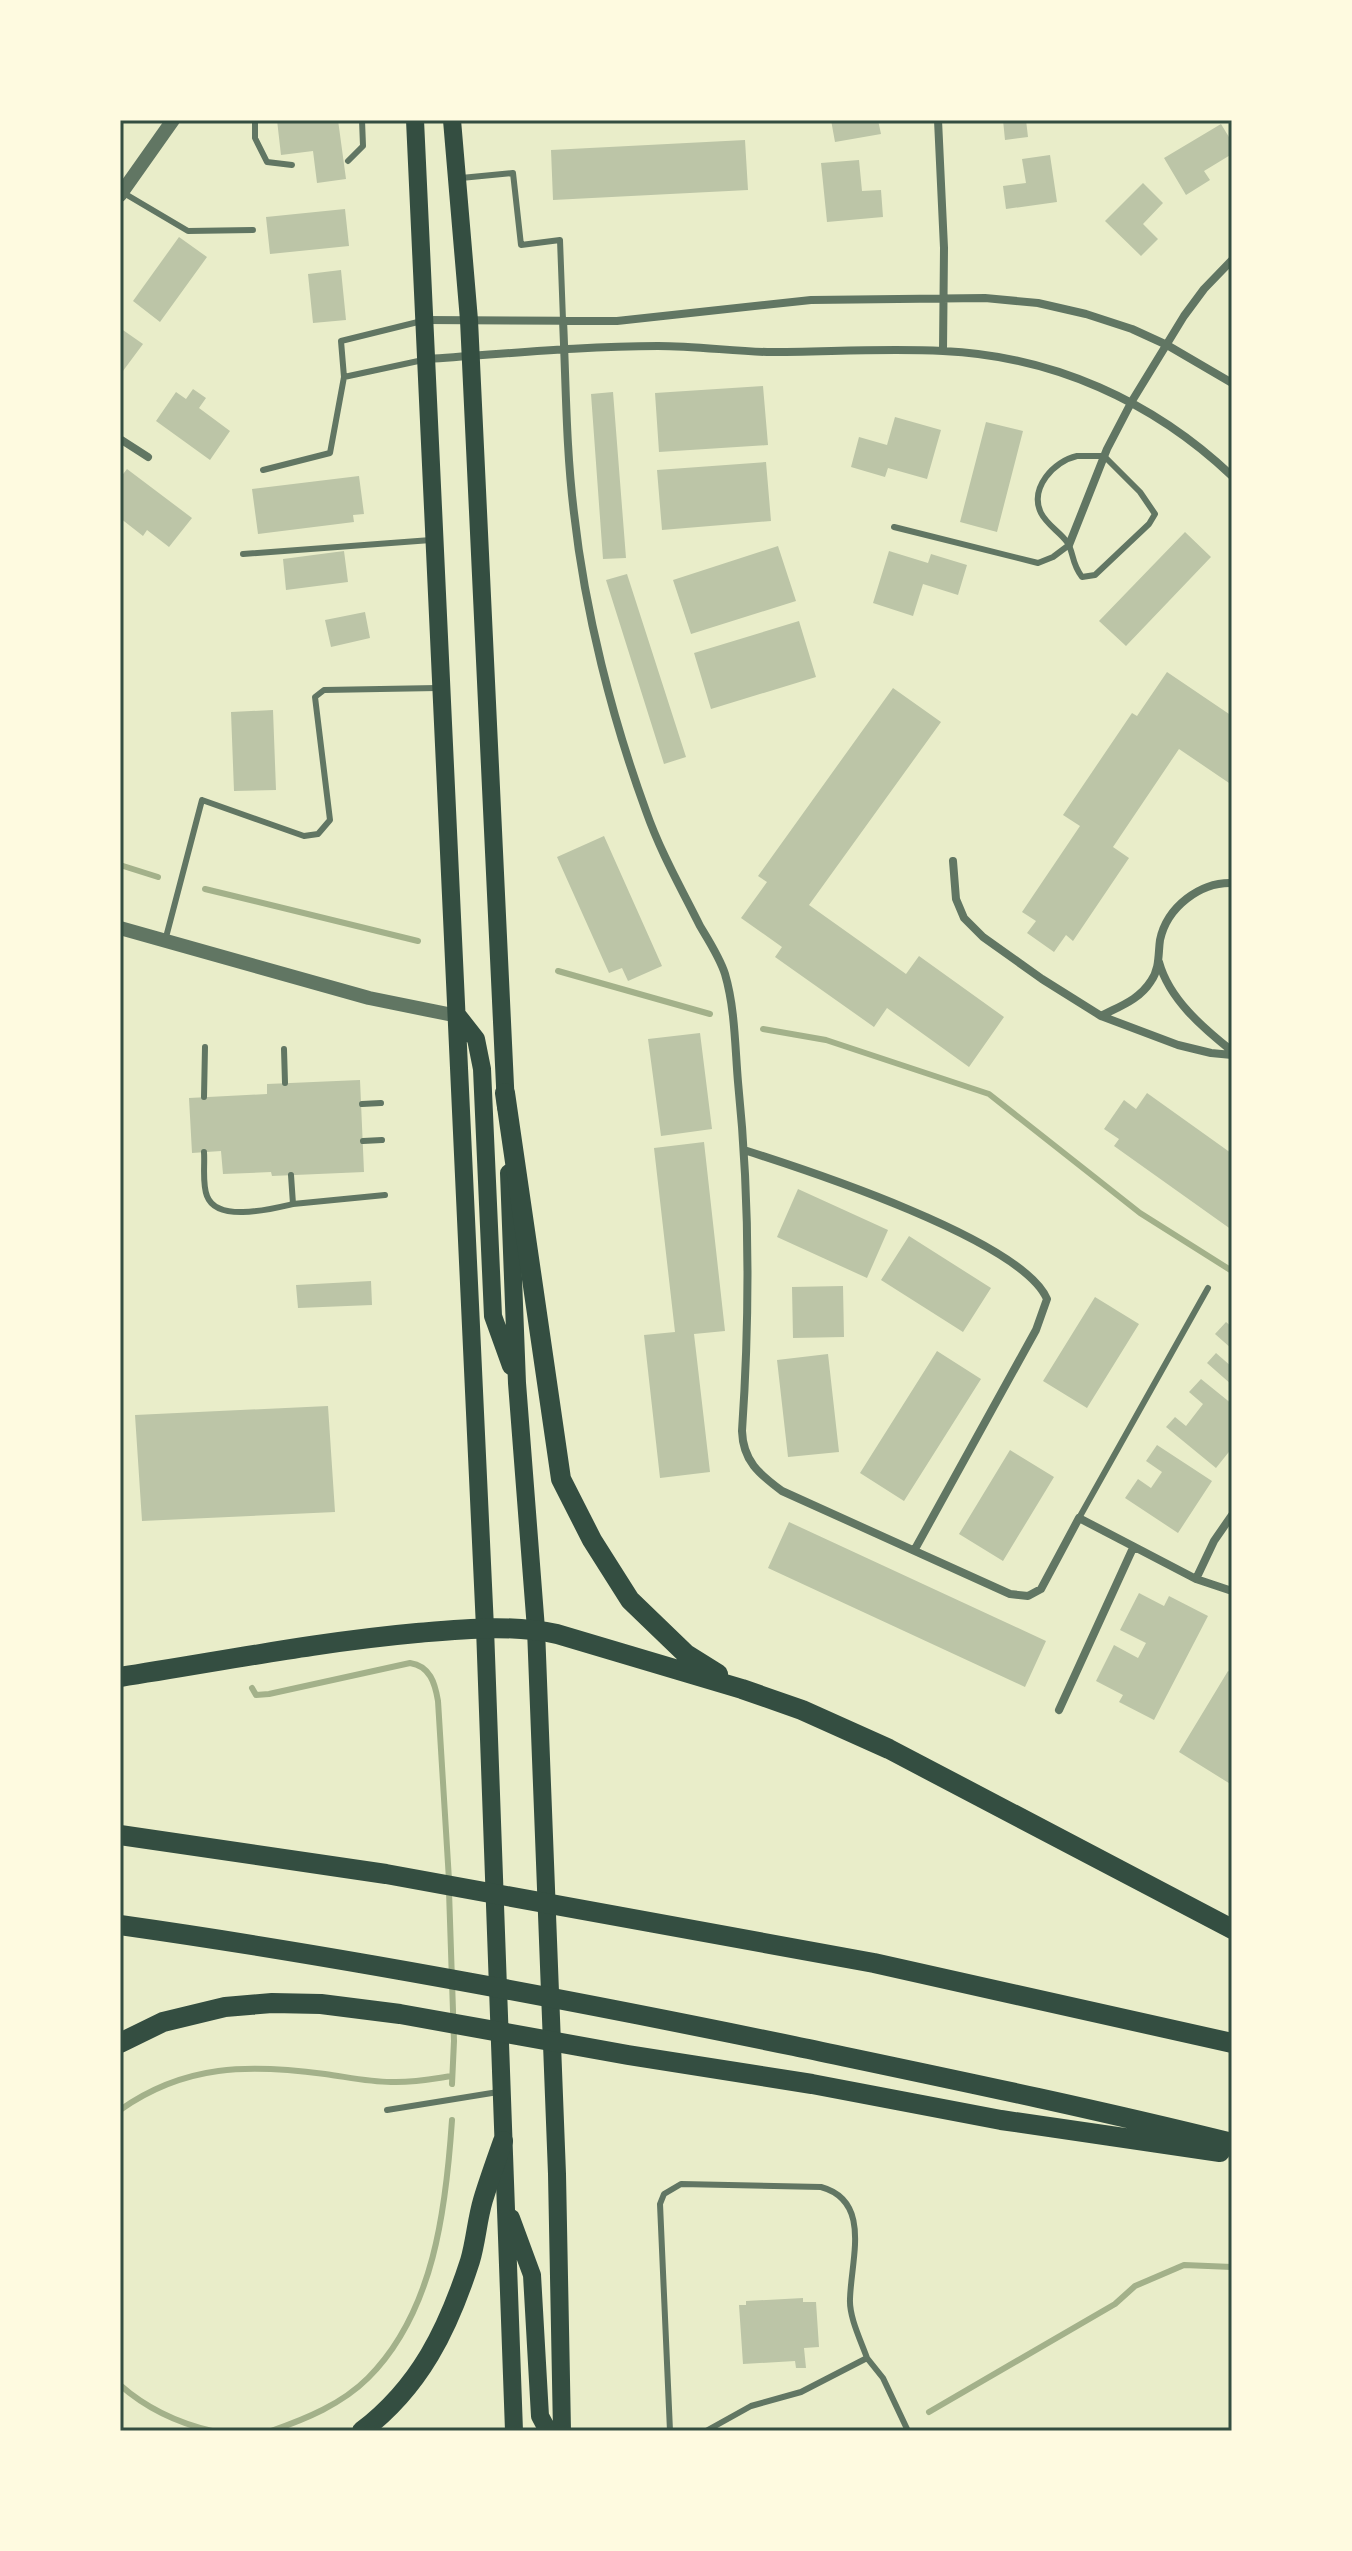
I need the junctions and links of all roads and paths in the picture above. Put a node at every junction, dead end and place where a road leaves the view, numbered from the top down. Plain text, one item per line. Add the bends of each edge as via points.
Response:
1 (173, 120) edge
2 (255, 120) edge
3 (362, 120) edge
4 (415, 120) edge
5 (452, 120) edge
6 (938, 120) edge
7 (348, 161) dead end
8 (292, 165) dead end
9 (457, 178) junction
10 (121, 194) edge
11 (253, 230) dead end
12 (1232, 260) edge
13 (944, 298) junction
14 (426, 320) junction
15 (469, 320) junction
16 (563, 320) junction
17 (1167, 345) junction
18 (565, 350) junction
19 (943, 351) junction
20 (471, 356) junction
21 (428, 359) junction
22 (344, 377) junction
23 (1232, 383) edge
24 (1132, 401) junction
25 (120, 439) edge
26 (1104, 456) junction
27 (148, 457) dead end
28 (263, 470) dead end
29 (1232, 476) edge
30 (894, 527) dead end
31 (436, 540) junction
32 (1069, 545) junction
33 (243, 554) dead end
34 (443, 688) junction
35 (953, 861) dead end
36 (1232, 883) edge
37 (120, 928) edge
38 (165, 941) junction
39 (1159, 962) junction
40 (458, 1016) junction
41 (1101, 1016) junction
42 (205, 1047) dead end
43 (284, 1049) dead end
44 (1232, 1053) edge
45 (285, 1083) dead end
46 (505, 1093) junction
47 (204, 1097) dead end
48 (381, 1103) dead end
49 (362, 1104) dead end
50 (382, 1140) dead end
51 (363, 1141) dead end
52 (744, 1150) junction
53 (204, 1152) dead end
54 (291, 1175) dead end
55 (385, 1195) dead end
56 (293, 1204) junction
57 (1208, 1288) dead end
58 (517, 1383) junction
59 (1232, 1515) edge
60 (1079, 1518) junction
61 (1133, 1548) junction
62 (915, 1549) junction
63 (1196, 1579) junction
64 (1232, 1591) edge
65 (485, 1628) junction
66 (536, 1629) junction
67 (120, 1677) edge
68 (742, 1689) junction
69 (1059, 1710) dead end
70 (120, 1835) edge
71 (120, 1925) edge
72 (1232, 1929) edge
73 (120, 2043) edge
74 (1232, 2043) edge
75 (502, 2092) junction
76 (387, 2110) dead end
77 (503, 2141) junction
78 (1232, 2143) edge
79 (1232, 2153) edge
80 (505, 2200) junction
81 (867, 2358) junction
82 (362, 2431) edge
83 (514, 2431) edge
84 (548, 2431) edge
85 (562, 2431) edge
86 (670, 2431) edge
87 (706, 2431) edge
88 (908, 2431) edge

1 - 10 street
2 - 8 lane via 255,138 267,162
3 - 7 lane via 363,146
4 - 14 main road
5 - 9 main road
6 - 13 street
9 - 15 main road
9 - 16 lane via 513,173 521,245 560,240
10 - 11 lane via 188,231
12 - 17 street via 1204,289
13 - 16 street via 811,300 681,316
13 - 17 street via 1038,303 1086,314
13 - 19 street
14 - 15 street
14 - 21 main road
14 - 22 lane via 341,341
15 - 16 street
15 - 20 main road
16 - 18 street
17 - 23 street
17 - 24 street
18 - 19 street via 659,346 767,352
18 - 20 street
18 - 52 street via 573,511 589,603 647,814 725,974
19 - 24 street via 1037,365
20 - 21 street
20 - 46 main road
21 - 22 lane
21 - 31 main road
22 - 28 lane via 330,453
24 - 26 street
24 - 29 street
25 - 27 street
26 - 32 street
26 - 32 lane via 1062,459 1046,475 1040,512
26 - 32 lane via 1155,514 1095,575 1082,577
30 - 32 lane via 1038,563
31 - 33 lane
31 - 34 main road
34 - 38 lane via 324,690 315,697 330,820 318,834 304,836 202,800
34 - 40 main road
35 - 41 street via 956,899 964,918 983,937
36 - 39 street via 1217,882 1181,904 1168,919
37 - 38 street
38 - 40 street via 369,998
39 - 41 street via 1136,998
39 - 44 street via 1164,981
40 - 58 main road via 476,1039 482,1069 493,1316
40 - 65 main road
41 - 44 street via 1178,1045
42 - 47 lane
43 - 45 lane
46 - 58 main road
46 - 68 highway via 561,1479 630,1600 686,1654
48 - 49 lane
50 - 51 lane
52 - 62 street via 749,1268 742,1431 746,1457 782,1491
52 - 62 street via 819,1174 965,1236 1020,1269 1047,1299 1036,1330
53 - 56 lane via 206,1194 214,1208 224,1212
54 - 56 lane
55 - 56 lane
57 - 60 lane
58 - 66 main road
59 - 63 street
60 - 61 street
60 - 62 street via 1041,1589 1028,1596 1010,1594
61 - 63 street
61 - 69 street
63 - 64 street
65 - 66 highway
65 - 67 highway via 375,1637
65 - 75 main road
66 - 68 highway
66 - 85 main road
68 - 72 highway via 889,1749
70 - 74 highway via 625,1916 874,1963
71 - 78 highway via 630,2012
73 - 79 highway via 163,2022 225,2007 321,2004 1001,2120
75 - 76 lane
75 - 77 main road
77 - 80 main road
77 - 82 highway via 470,2258 429,2360 388,2411
80 - 83 main road
80 - 84 main road via 532,2275 540,2416
81 - 86 lane via 849,2302 854,2270 853,2213 848,2202 821,2187 681,2184 664,2194 660,2204
81 - 87 lane via 801,2392 751,2406
81 - 88 lane via 883,2378

